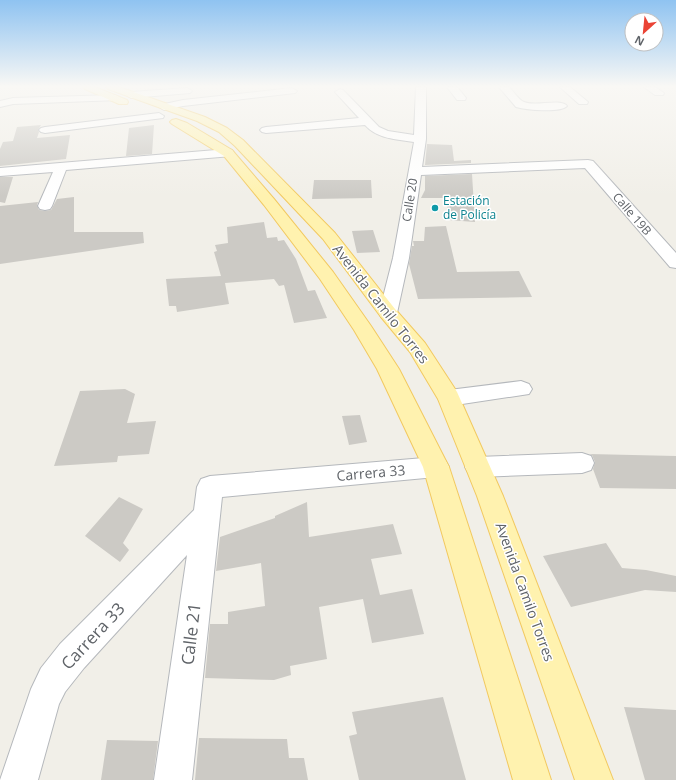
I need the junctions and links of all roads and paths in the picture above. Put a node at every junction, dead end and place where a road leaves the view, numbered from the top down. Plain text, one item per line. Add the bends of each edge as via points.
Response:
1 (85, 123) edge
2 (180, 123) edge
3 (210, 123) edge
4 (333, 123) edge
5 (371, 123) edge
6 (420, 123) edge
7 (45, 130) dead end
8 (266, 130) dead end
9 (420, 139) junction
10 (228, 153) junction
11 (61, 167) junction
12 (415, 171) junction
13 (0, 172) edge
14 (44, 206) dead end
15 (676, 264) edge
16 (388, 313) junction
17 (521, 389) dead end
18 (449, 398) junction
19 (582, 463) dead end
20 (436, 466) junction
21 (478, 467) junction
22 (208, 502) junction
23 (19, 780) edge
24 (173, 780) edge
25 (532, 780) edge
26 (594, 780) edge

1 - 7 street
2 - 10 main road, Avenida Camilo Torres
3 - 16 main road, Avenida Camilo Torres via 239,143 329,236
4 - 8 street
5 - 9 street via 385,134
6 - 9 street, Calle 20
9 - 12 street, Calle 20
10 - 11 street
10 - 20 main road, Avenida Camilo Torres via 327,276 364,330 388,370
11 - 13 street
11 - 14 street
12 - 15 street, Calle 19B via 588,164
12 - 16 street, Calle 20 via 401,258
16 - 18 main road, Avenida Camilo Torres via 418,348
17 - 18 street
18 - 21 main road, Avenida Camilo Torres
19 - 21 street
20 - 22 street, Carrera 33
20 - 25 main road, Avenida Camilo Torres
21 - 26 main road, Avenida Camilo Torres
22 - 23 street, Carrera 33 via 53,680 43,701
22 - 24 street, Calle 21

